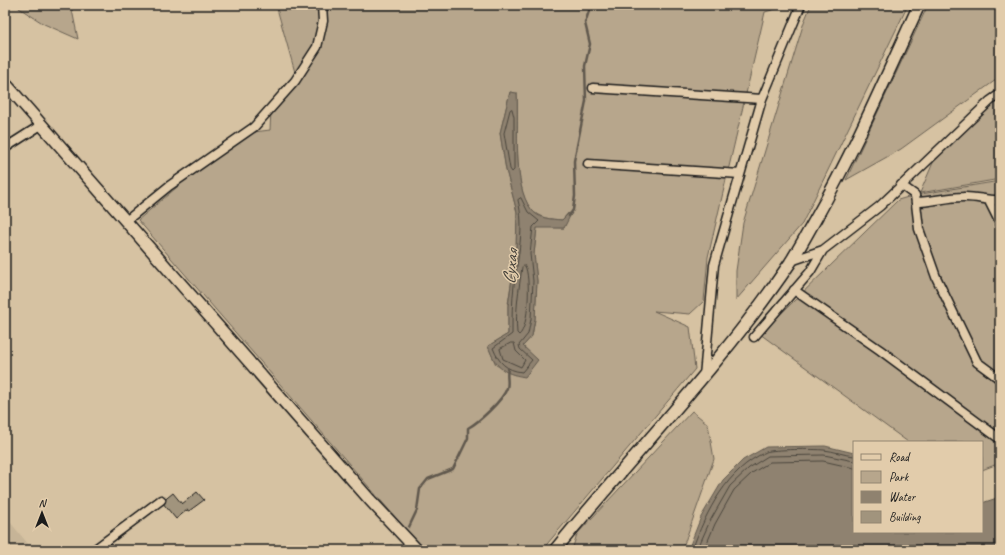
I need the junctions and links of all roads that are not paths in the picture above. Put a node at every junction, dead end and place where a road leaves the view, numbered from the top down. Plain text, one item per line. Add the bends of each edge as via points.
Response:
1 (322, 5) edge
2 (801, 5) edge
3 (919, 5) edge
4 (5, 83) edge
5 (593, 88) dead end
6 (1000, 94) edge
7 (762, 99) junction
8 (41, 125) junction
9 (5, 148) edge
10 (588, 164) dead end
11 (740, 174) junction
12 (901, 186) junction
13 (1000, 200) edge
14 (989, 201) junction
15 (916, 202) junction
16 (126, 221) junction
17 (1000, 223) edge
18 (823, 250) junction
19 (791, 261) junction
20 (794, 290) junction
21 (754, 337) dead end
22 (704, 377) junction
23 (1000, 379) edge
24 (1000, 439) edge
25 (161, 500) dead end
26 (94, 550) edge
27 (417, 550) edge
28 (555, 550) edge

1 - 16 street via 323,21 317,47 295,81 254,127 169,186
2 - 7 street
3 - 19 main road via 834,186
4 - 8 main road
5 - 7 street
6 - 12 street
7 - 11 street
8 - 9 street
8 - 16 main road
10 - 11 street
11 - 22 street via 714,265
12 - 15 street via 915,195
12 - 18 street via 880,206
13 - 14 street
14 - 15 street via 963,197
14 - 17 street
15 - 23 street via 919,229 936,277 976,362
16 - 27 main road via 370,500
18 - 19 street
18 - 20 street via 810,272
19 - 22 main road
20 - 21 street
20 - 24 street
22 - 28 main road via 604,490
25 - 26 street

